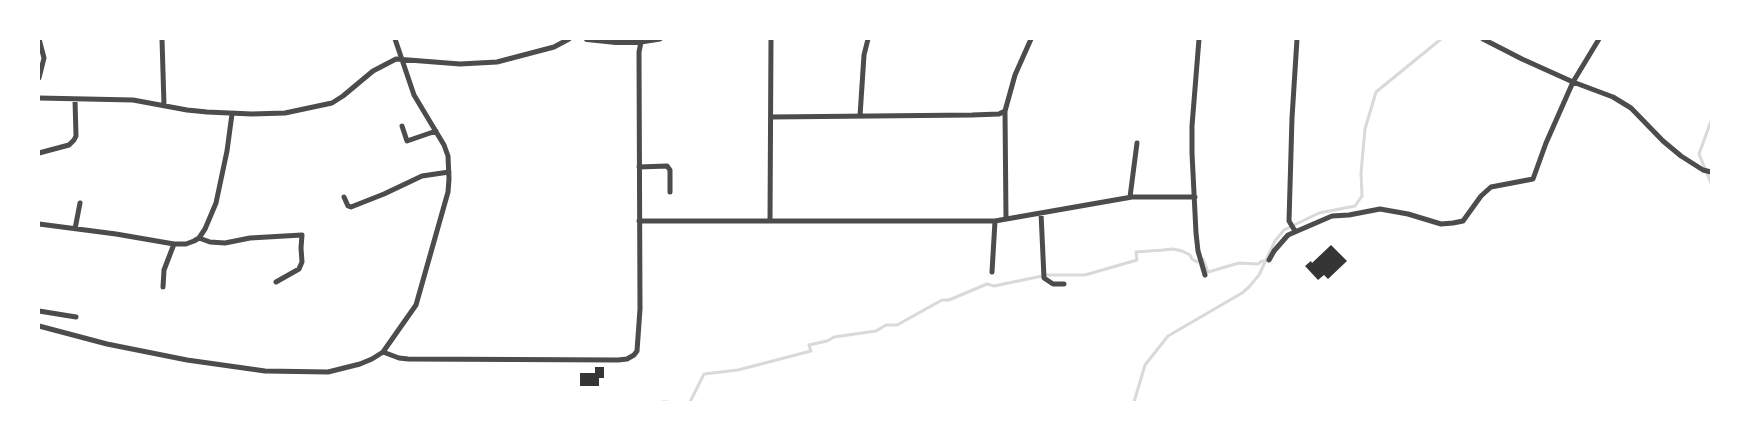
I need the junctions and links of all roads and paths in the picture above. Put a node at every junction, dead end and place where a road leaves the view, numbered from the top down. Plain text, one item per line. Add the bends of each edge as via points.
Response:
1 (39, 39) edge
2 (162, 39) edge
3 (395, 39) edge
4 (569, 39) edge
5 (588, 39) edge
6 (660, 39) edge
7 (771, 39) edge
8 (868, 39) edge
9 (1031, 39) edge
10 (1199, 39) edge
11 (1297, 39) edge
12 (1483, 39) edge
13 (1599, 39) edge
14 (641, 42) junction
15 (401, 60) junction
16 (39, 78) edge
17 (1573, 82) junction
18 (39, 98) edge
19 (75, 100) junction
20 (164, 105) junction
21 (1005, 111) junction
22 (232, 114) junction
23 (860, 116) junction
24 (771, 117) junction
25 (402, 126) dead end
26 (436, 131) junction
27 (1137, 143) dead end
28 (39, 153) edge
29 (639, 167) junction
30 (449, 172) junction
31 (1711, 172) edge
32 (670, 192) dead end
33 (344, 197) dead end
34 (1130, 197) junction
35 (1195, 197) junction
36 (80, 203) dead end
37 (1041, 213) junction
38 (1006, 219) junction
39 (639, 221) junction
40 (770, 221) junction
41 (995, 221) junction
42 (39, 224) edge
43 (75, 230) junction
44 (1294, 230) junction
45 (199, 238) junction
46 (174, 244) junction
47 (1269, 260) dead end
48 (992, 272) dead end
49 (1204, 275) dead end
50 (276, 282) dead end
51 (1064, 284) dead end
52 (163, 286) dead end
53 (39, 311) edge
54 (76, 317) dead end
55 (39, 326) edge
56 (383, 352) junction

1 - 16 street via 44,58
2 - 20 street
3 - 15 street
4 - 15 street via 554,47 497,62 460,64
5 - 14 street
6 - 14 street
7 - 24 street
8 - 23 street
9 - 21 street via 1015,75
10 - 35 street via 1192,126
11 - 44 street via 1289,221
12 - 17 street
13 - 17 street
14 - 29 street
15 - 22 street via 383,65 332,102 285,113
15 - 26 street via 414,95
17 - 31 street via 1613,97 1631,108 1681,156
17 - 44 street via 1532,178 1491,187 1463,221 1441,224 1380,208 1332,216
18 - 19 street
19 - 20 street via 133,100
19 - 28 street via 74,140 69,145
20 - 22 street
21 - 23 street via 999,114
21 - 38 street
22 - 45 street via 216,203
23 - 24 street
24 - 40 street
25 - 26 street via 407,141
26 - 30 street via 448,156
27 - 34 street
29 - 32 street via 667,166 670,170
29 - 39 street
30 - 33 street via 422,176 351,207
30 - 56 street via 448,192 416,305
34 - 35 street
34 - 37 street
35 - 49 street via 1198,251
36 - 43 street
37 - 38 street
37 - 51 street via 1044,278 1053,284
38 - 41 street
39 - 40 street
39 - 56 street via 637,351 627,359 408,359
40 - 41 street
41 - 48 street
42 - 43 street
43 - 46 street
44 - 47 street via 1282,240
45 - 46 street via 186,244
45 - 50 street via 225,243 250,238 302,236 299,268
46 - 52 street via 164,270
53 - 54 street
55 - 56 street via 187,360 265,371 328,372 360,364

